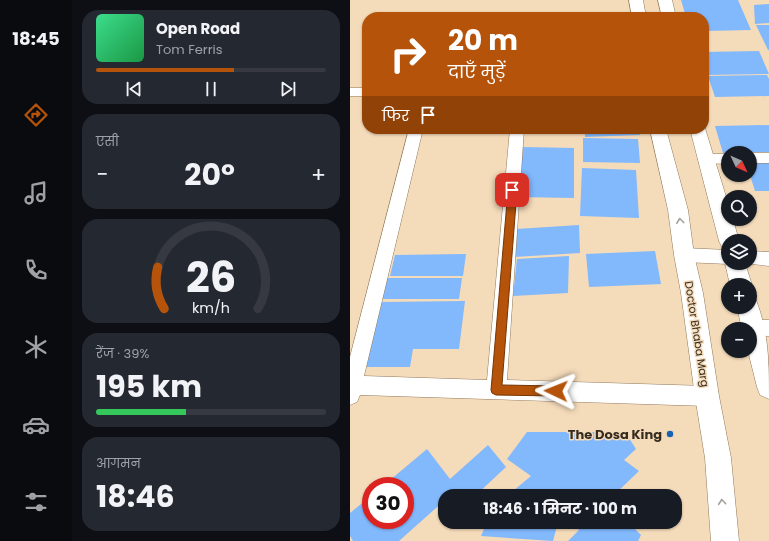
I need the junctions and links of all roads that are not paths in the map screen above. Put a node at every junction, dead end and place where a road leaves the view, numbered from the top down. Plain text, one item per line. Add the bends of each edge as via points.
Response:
1 (636, 0) edge
2 (665, 0) edge
3 (638, 12) edge
4 (668, 12) edge
5 (350, 92) edge
6 (362, 92) edge
7 (415, 134) edge
8 (518, 134) edge
9 (659, 134) edge
10 (699, 134) edge
11 (757, 158) edge
12 (769, 158) edge
13 (706, 159) junction
14 (721, 159) edge
15 (727, 234) edge
16 (684, 255) junction
17 (721, 257) edge
18 (757, 258) edge
19 (769, 259) edge
20 (757, 321) edge
21 (769, 387) edge
22 (351, 390) edge
23 (496, 390) junction
24 (707, 396) junction
25 (725, 541) edge

1 - 3 street
2 - 4 street
5 - 6 street
7 - 22 street
8 - 23 street
16 -> 9 street, Doctor Bhaba Marg via 678,210
10 - 13 street
11 - 12 street
13 - 14 street
13 - 15 street
16 - 17 street
16 - 24 street, Doctor Bhaba Marg
18 - 19 street
20 - 21 street
22 - 23 street
23 - 24 street
25 -> 24 street, Doctor Bhaba Marg via 718,458

